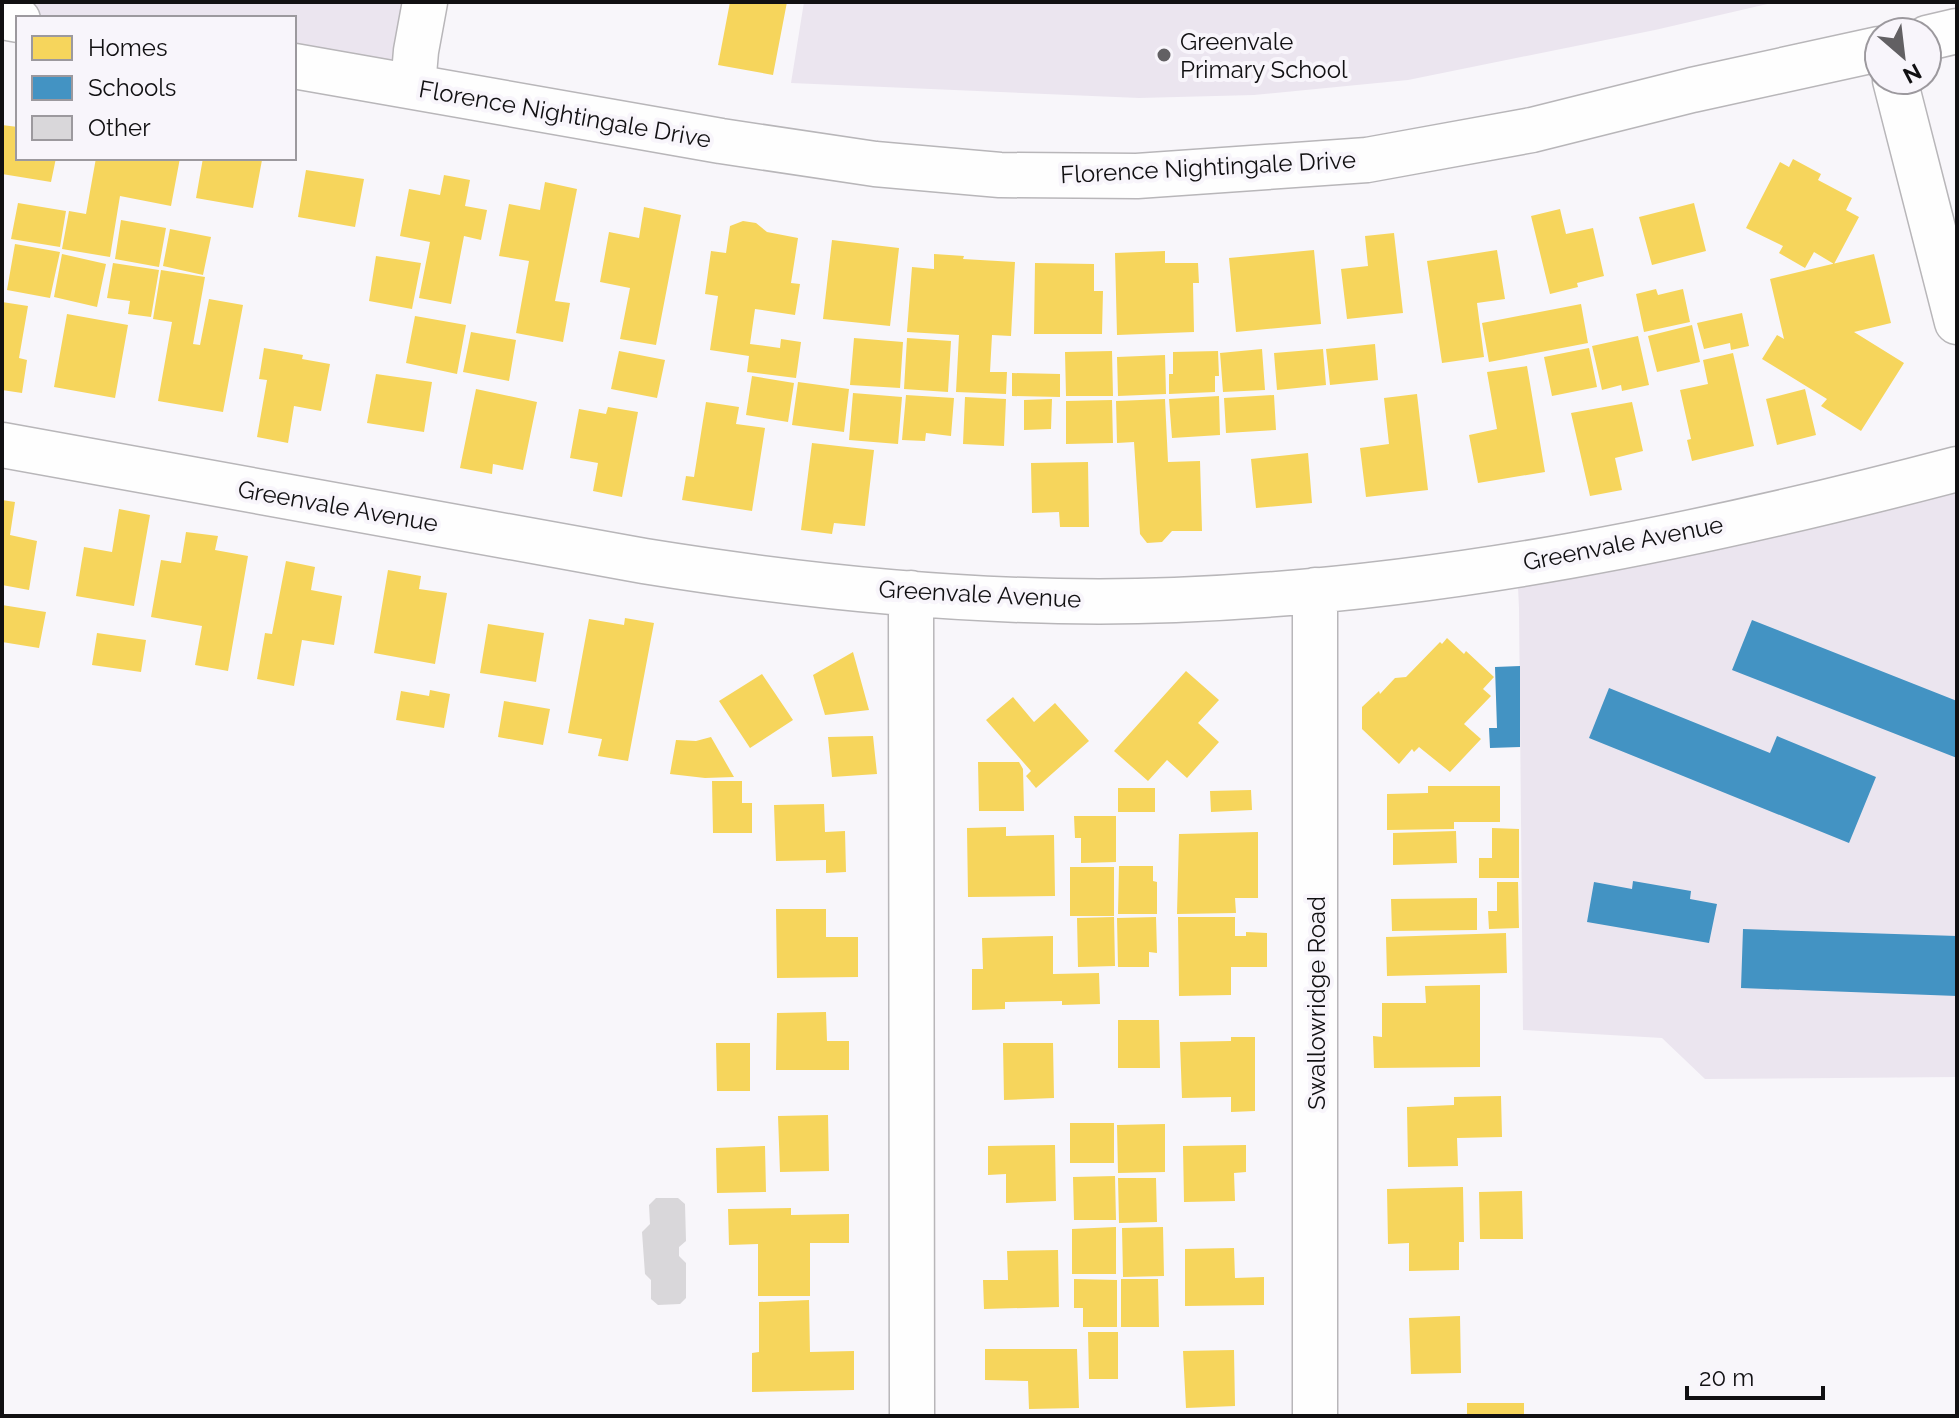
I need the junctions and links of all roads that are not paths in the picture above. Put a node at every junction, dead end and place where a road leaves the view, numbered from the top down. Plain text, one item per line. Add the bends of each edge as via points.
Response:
1 (425, 2) edge
2 (1863, 53) edge
3 (296, 66) edge
4 (413, 86) junction
5 (1899, 96) edge
6 (1957, 322) edge
7 (2, 445) edge
8 (1957, 469) edge
9 (1315, 590) junction
10 (911, 593) junction
11 (912, 1416) edge
12 (1315, 1416) edge

1 - 4 street
2 - 4 street, Florence Nightingale Drive via 1532,130 1367,160 1137,176 1000,175 875,164
3 - 4 street, Florence Nightingale Drive
5 - 6 street
7 - 10 street, Greenvale Avenue via 644,561
8 - 9 street, Greenvale Avenue via 1592,552
9 - 10 street, Greenvale Avenue via 1175,600
9 - 12 street, Swallowridge Road
10 - 11 street

